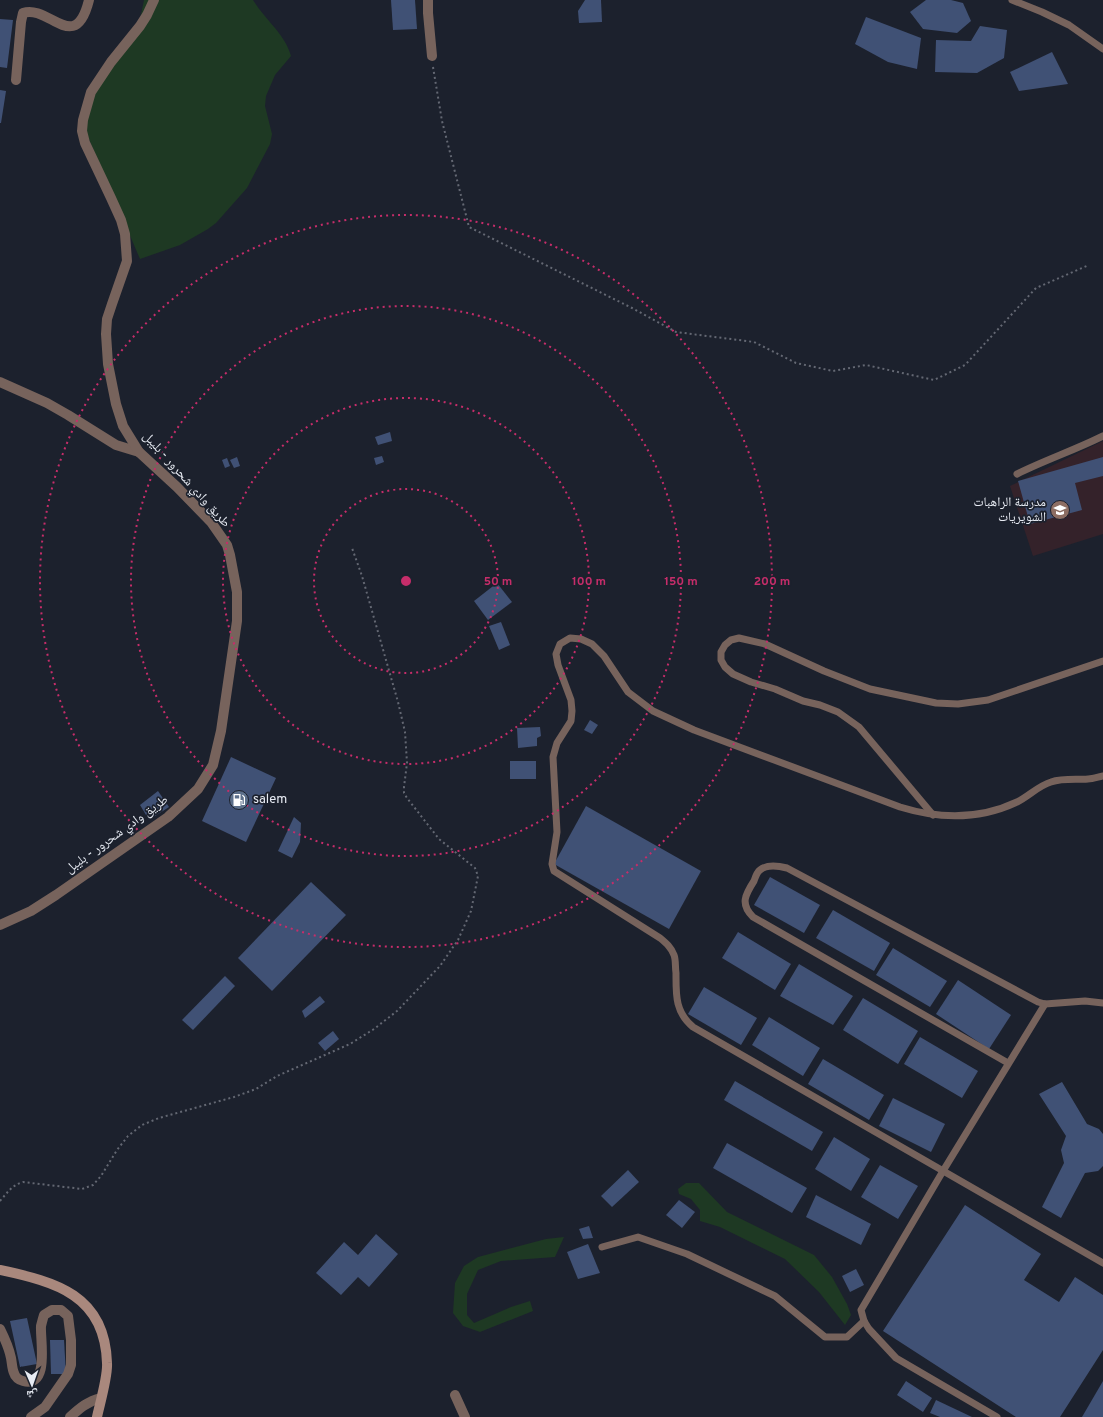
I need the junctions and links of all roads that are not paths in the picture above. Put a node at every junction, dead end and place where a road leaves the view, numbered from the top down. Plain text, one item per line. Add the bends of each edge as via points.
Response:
1 (89, 0) edge
2 (154, 0) edge
3 (428, 0) edge
4 (1012, 0) edge
5 (1103, 48) edge
6 (432, 56) road end
7 (16, 80) dead end
8 (0, 382) edge
9 (1103, 436) edge
10 (139, 452) junction
11 (1017, 474) dead end
12 (1103, 661) edge
13 (1103, 776) edge
14 (933, 815) junction
15 (0, 925) edge
16 (1103, 1003) edge
17 (1045, 1004) junction
18 (1008, 1063) junction
19 (943, 1171) junction
20 (602, 1247) dead end
21 (1103, 1263) edge
22 (0, 1270) edge
23 (864, 1321) junction
24 (0, 1330) edge
25 (456, 1394) dead end
26 (102, 1398) junction
27 (31, 1417) edge
28 (70, 1417) edge
29 (97, 1417) edge
30 (465, 1417) edge
31 (997, 1417) edge

1 - 7 street via 86,13 74,26 59,24 36,12 23,13
2 - 10 street, طريق وادي شحرور - بليبل via 140,26 91,92 82,126 85,142 125,234 127,261 112,304 106,334 108,364 116,404 123,426
3 - 6 street
4 - 5 lane via 1069,25
8 - 10 street via 47,403 116,445
9 - 11 lane
10 - 15 street, طريق وادي شحرور - بليبل via 211,522 227,545 230,555 237,592 237,621 221,731 213,765 198,788 168,817 56,895 31,911
12 - 14 lane via 988,700 958,704 936,703 870,689 765,644 739,638 725,645 721,652 721,660 733,674 838,712 859,727
13 - 14 lane via 1051,782 1018,802 977,815
14 - 19 lane via 900,807 694,730 653,711 628,692 604,656 592,644 570,638 560,644 556,654 571,700 572,711 571,721 553,757 557,832 552,864 554,871 669,946 674,956 679,1010 693,1027
16 - 17 lane via 1069,1001
17 - 18 lane
17 - 18 lane via 787,868 769,866 760,870 745,899 745,906 753,917
18 - 19 lane
19 - 21 lane
19 - 23 lane via 861,1310
20 - 23 lane via 638,1237 687,1254 774,1296 825,1337 847,1336
22 - 26 main road via 55,1284 71,1293 89,1309 99,1322 108,1364
23 - 31 lane via 896,1358
24 - 27 street via 7,1343 14,1374 25,1382 34,1380 39,1375 41,1326 44,1314 52,1310 61,1310 68,1316 72,1340 68,1374 45,1407
25 - 30 street
26 - 28 street via 87,1402
26 - 29 main road

